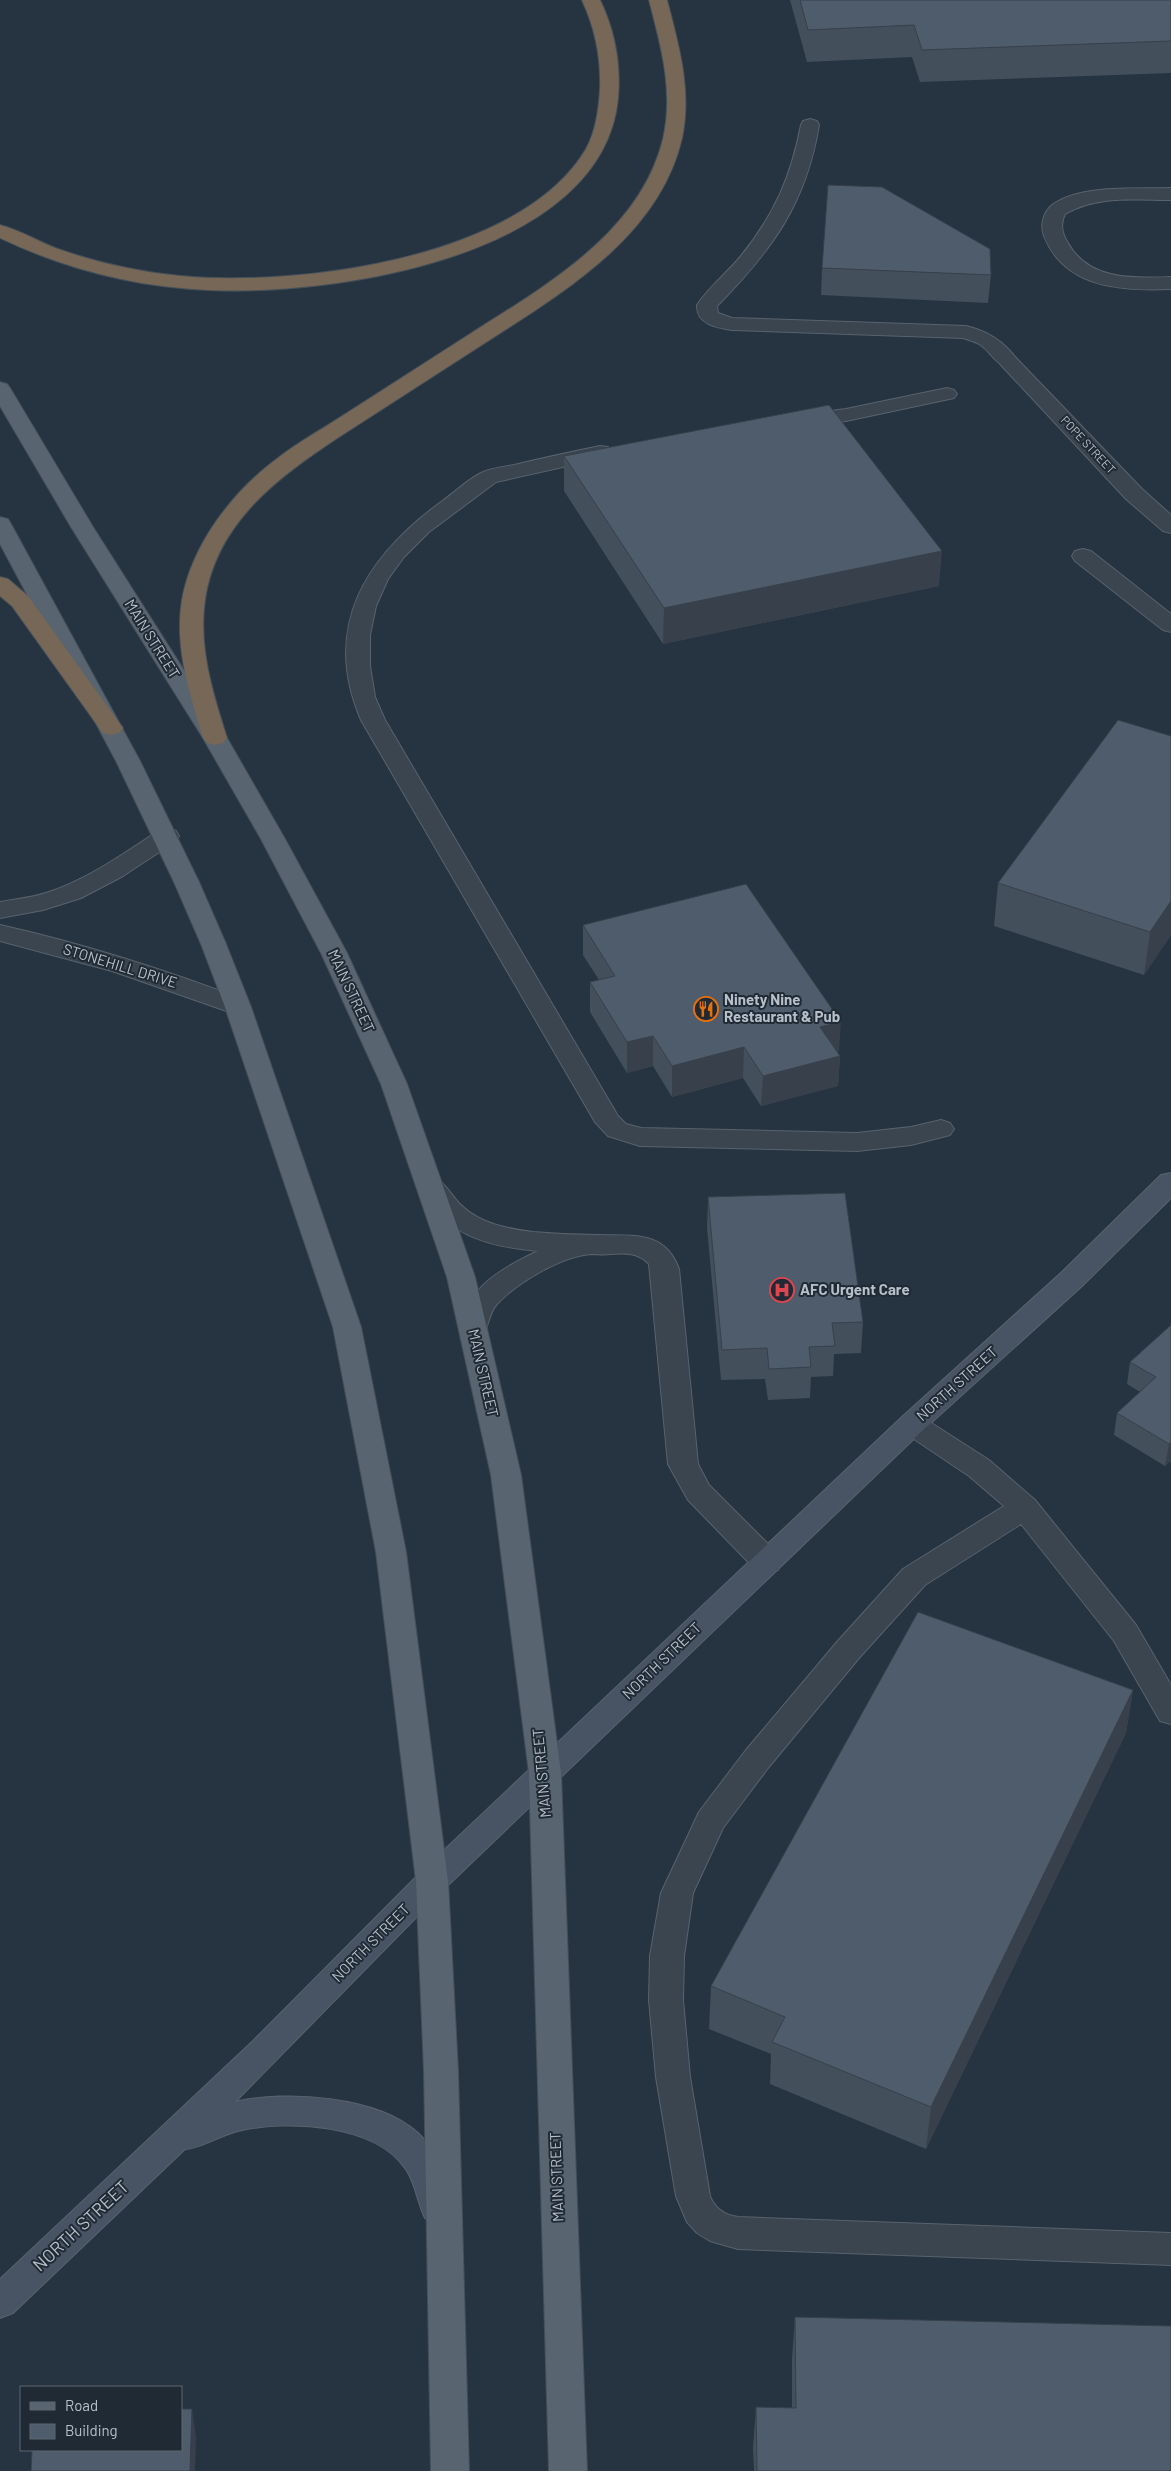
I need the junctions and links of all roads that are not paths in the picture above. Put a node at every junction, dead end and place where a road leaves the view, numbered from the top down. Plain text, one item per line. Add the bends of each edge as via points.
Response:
1 (591, 0) edge
2 (658, 0) edge
3 (810, 126) dead end
4 (1171, 194) edge
5 (0, 231) edge
6 (1171, 283) edge
7 (0, 388) edge
8 (946, 394) dead end
9 (778, 424) edge
10 (622, 448) edge
11 (1170, 523) edge
12 (0, 524) edge
13 (1083, 556) dead end
14 (0, 584) edge
15 (1171, 625) edge
16 (111, 728) junction
17 (215, 738) junction
18 (167, 836) junction
19 (0, 910) edge
20 (0, 933) edge
21 (238, 1007) junction
22 (940, 1129) dead end
23 (1171, 1182) edge
24 (429, 1184) junction
25 (600, 1245) junction
26 (473, 1328) junction
27 (912, 1424) junction
28 (1025, 1508) junction
29 (768, 1562) junction
30 (1171, 1712) edge
31 (545, 1773) junction
32 (432, 1881) junction
33 (162, 2150) junction
34 (1171, 2249) edge
35 (446, 2265) junction
36 (0, 2302) edge
37 (450, 2471) edge
38 (568, 2471) edge

1 - 5 highway via 610,58 608,114 599,141 572,181 544,206 486,237 424,259 358,274 287,282 209,284 154,280 103,270 58,256
2 - 17 highway via 675,70 676,122 662,173 646,200 600,253 559,286 280,466 256,487 219,533 202,566 192,630 194,656
3 - 11 street, POPE STREET via 800,174 785,206 747,263 707,306 710,316 732,324 966,332 987,340 1134,494
4 - 6 street via 1089,198 1059,210 1052,219 1051,230 1071,264 1090,275 1108,281
7 - 17 main road, MAIN STREET via 82,527
8 - 9 street via 846,415
10 - 22 street via 489,476 421,527 396,552 377,579 365,606 359,635 358,666 363,697 373,720 608,1122 617,1130 640,1137 856,1142
12 - 16 main road
13 - 15 street
14 - 16 highway via 20,602
16 - 18 main road
17 - 24 main road, MAIN STREET via 334,953 394,1084
18 - 19 street via 78,891
18 - 21 main road
20 - 21 street, STONEHILL DRIVE via 91,954
21 - 32 main road via 346,1327 391,1552
23 - 27 main road, NORTH STREET via 1072,1280
24 - 25 street via 454,1216 479,1229 522,1239
24 - 26 main road, MAIN STREET via 461,1276
25 - 26 street via 565,1253 506,1280 479,1306
25 - 29 street via 640,1246 657,1254 664,1264 681,1456 698,1492
26 - 31 main road, MAIN STREET via 506,1475
27 - 28 street via 979,1468
27 - 29 main road, NORTH STREET
28 - 30 street via 1125,1633
28 - 34 street via 914,1577 848,1650 710,1821 677,1893 667,1956 666,2000 673,2077 693,2196 699,2213 712,2225 728,2232
29 - 31 main road, NORTH STREET
31 - 32 main road, NORTH STREET
31 - 38 main road, MAIN STREET
32 - 33 main road, NORTH STREET
32 - 35 main road
33 - 35 main road, NORTH STREET via 208,2123 266,2111 301,2110 366,2122 393,2133 406,2143 422,2165 435,2196
33 - 36 main road, NORTH STREET
35 - 37 main road

